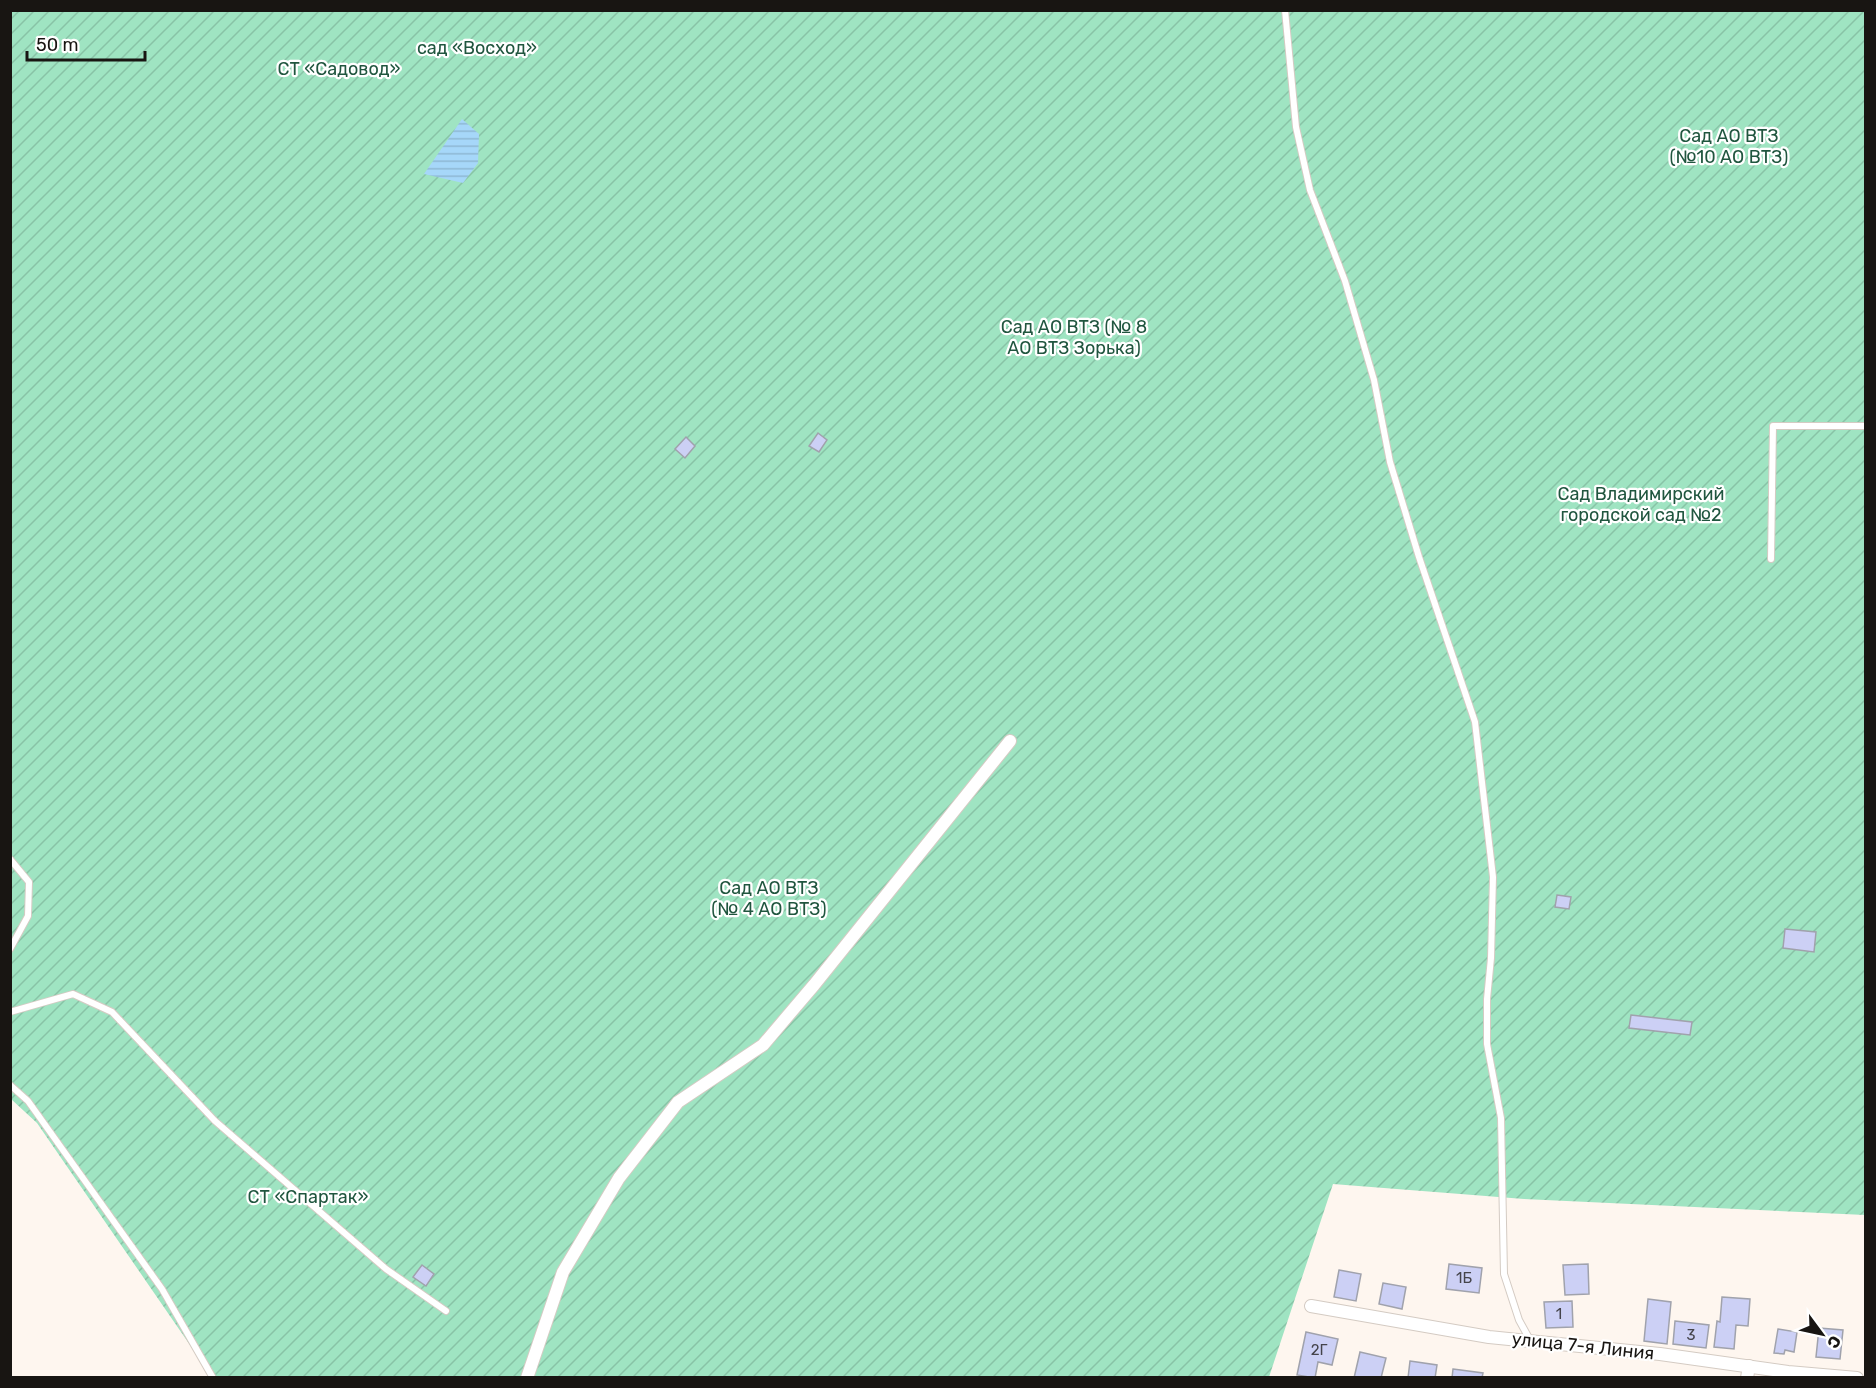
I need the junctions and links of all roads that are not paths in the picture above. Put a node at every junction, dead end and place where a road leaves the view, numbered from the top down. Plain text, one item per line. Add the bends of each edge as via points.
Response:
1 (1285, 10) edge
2 (1866, 426) edge
3 (1771, 559) dead end
4 (1010, 741) dead end
5 (10, 859) edge
6 (10, 949) edge
7 (10, 1012) edge
8 (10, 1086) edge
9 (1311, 1306) dead end
10 (446, 1311) dead end
11 (1530, 1340) junction
12 (1748, 1372) edge
13 (213, 1377) edge
14 (526, 1377) edge
15 (1857, 1377) edge

1 - 11 lane via 1296,127 1310,190 1345,281 1374,380 1390,462 1475,722 1493,878 1487,1044 1501,1118 1504,1274
2 - 3 lane via 1773,426
4 - 14 street via 763,1045 678,1102 619,1178 563,1272
5 - 6 lane via 29,882 28,916
7 - 10 lane via 73,994 112,1012 215,1121 386,1269
8 - 13 lane via 28,1101 162,1289
9 - 11 street, улица 7-я Линия via 1489,1337
11 - 12 street, улица 7-я Линия
12 - 15 street, улица 7-я Линия

